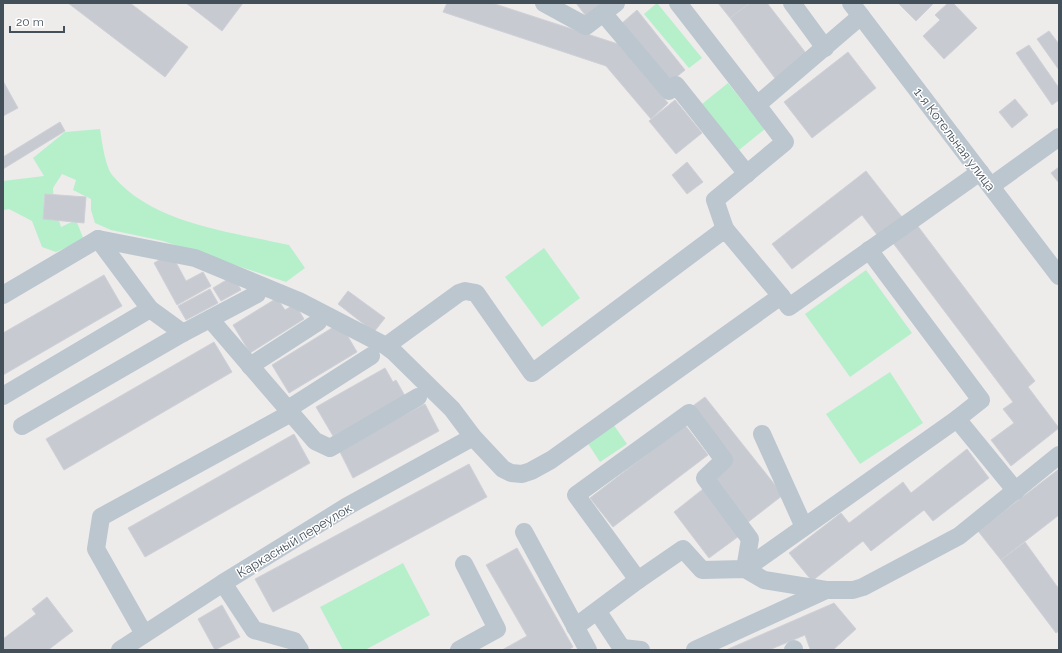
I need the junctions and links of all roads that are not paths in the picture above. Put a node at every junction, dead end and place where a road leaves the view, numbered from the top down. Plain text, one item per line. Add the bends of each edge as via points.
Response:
1 (544, 3) edge
2 (678, 3) edge
3 (792, 3) edge
4 (610, 8) edge
5 (856, 10) edge
6 (825, 48) junction
7 (757, 105) junction
8 (1059, 137) edge
9 (980, 172) junction
10 (747, 174) junction
11 (991, 186) junction
12 (726, 229) junction
13 (98, 239) junction
14 (869, 250) junction
15 (1059, 276) edge
16 (258, 294) dead end
17 (3, 295) edge
18 (781, 296) junction
19 (150, 308) junction
20 (210, 319) junction
21 (318, 322) dead end
22 (182, 333) junction
23 (386, 346) junction
24 (371, 356) dead end
25 (250, 366) junction
26 (3, 396) edge
27 (418, 397) dead end
28 (289, 411) junction
29 (957, 419) junction
30 (22, 426) dead end
31 (762, 434) dead end
32 (473, 437) junction
33 (1059, 455) edge
34 (1016, 491) junction
35 (804, 527) junction
36 (524, 532) dead end
37 (464, 564) dead end
38 (744, 569) junction
39 (638, 580) junction
40 (223, 583) junction
41 (826, 590) junction
42 (598, 612) junction
43 (575, 627) junction
44 (144, 634) junction
45 (622, 649) edge
46 (120, 650) edge
47 (300, 650) edge
48 (459, 650) edge
49 (588, 650) edge
50 (641, 650) edge
51 (695, 650) edge

1 - 4 street via 586,26
2 - 7 street
3 - 6 street
4 - 10 street via 668,91 676,84
5 - 6 street
5 - 9 street, 1-я Котельная улица
6 - 7 street
7 - 10 street via 785,142
8 - 11 street
9 - 11 street, 1-я Котельная улица
9 - 14 street
10 - 12 street via 715,200
11 - 15 street, 1-я Котельная улица
12 - 18 street
12 - 23 street via 532,373 476,293 465,290
13 - 17 street
13 - 19 street
13 - 23 street via 195,258 299,301
14 - 18 street via 789,307
14 - 29 street via 980,400
16 - 20 street
18 - 32 street via 551,460 531,471 522,474 503,469
19 - 22 street
19 - 26 street
20 - 22 street
20 - 25 street
21 - 25 street
22 - 30 street
23 - 32 street via 452,409
24 - 28 street
25 - 28 street
27 - 28 street via 330,448 315,441
28 - 44 street via 101,517 96,549
29 - 34 street
29 - 35 street
31 - 35 street
32 - 40 street, Каркасный переулок via 346,507
33 - 34 street
34 - 41 street via 959,536 863,587 852,590
35 - 38 street
36 - 43 street
37 - 48 street via 497,629
38 - 39 street via 702,570 683,549
38 - 39 street via 750,539 705,478 724,460 689,413 576,495
38 - 41 street via 764,580
39 - 42 street
40 - 44 street, Каркасный переулок
40 - 47 street via 254,630 294,641
41 - 51 street
42 - 43 street
42 - 45 street
43 - 49 street
44 - 46 street, Каркасный переулок
45 - 50 street

